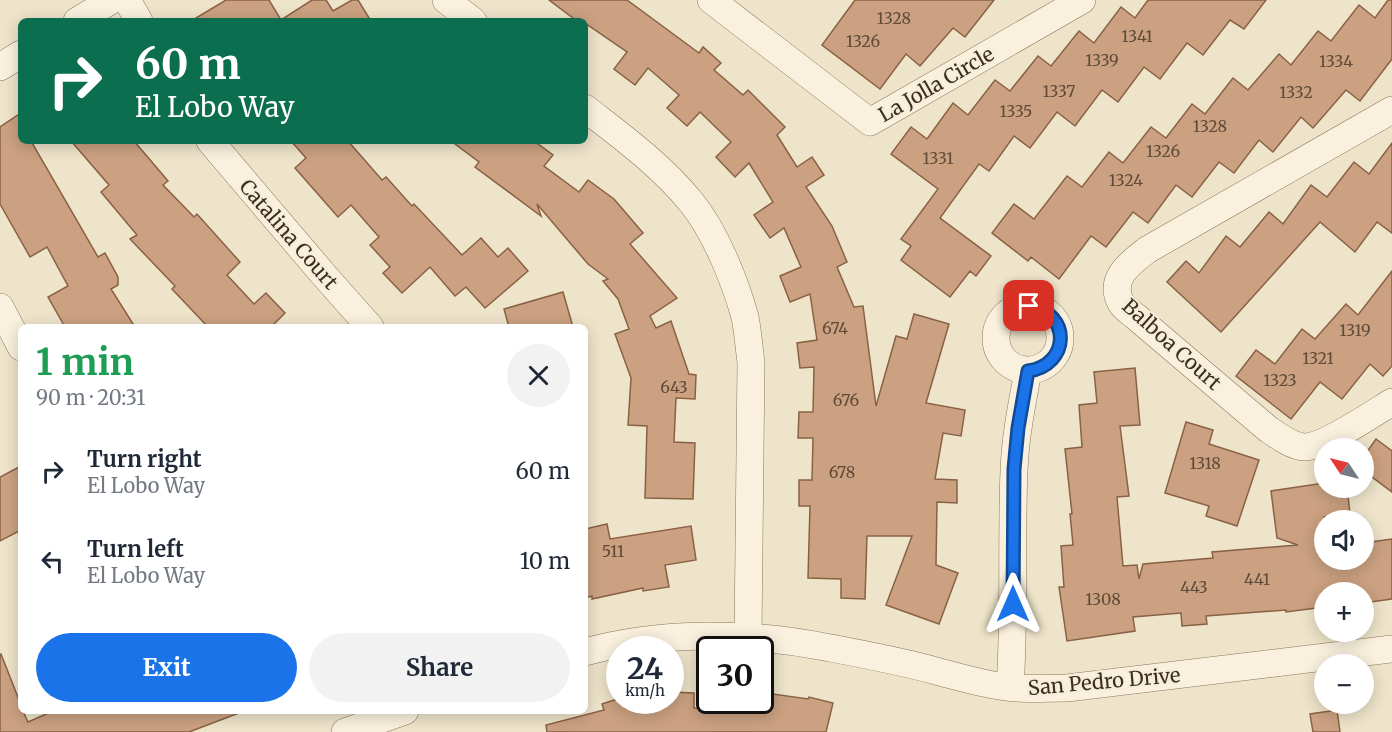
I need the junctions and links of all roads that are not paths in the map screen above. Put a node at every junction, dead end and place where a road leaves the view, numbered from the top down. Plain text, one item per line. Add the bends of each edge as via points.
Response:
1 (112, 0) edge
2 (127, 0) edge
3 (446, 0) edge
4 (711, 0) edge
5 (1082, 0) edge
6 (82, 18) edge
7 (137, 18) edge
8 (469, 18) edge
9 (18, 56) edge
10 (0, 67) edge
11 (588, 110) edge
12 (1392, 111) edge
13 (213, 144) edge
14 (0, 306) edge
15 (367, 324) edge
16 (18, 341) edge
17 (1028, 371) dead end
18 (1392, 402) edge
19 (748, 636) edge
20 (696, 637) edge
21 (774, 639) edge
22 (1392, 649) edge
23 (588, 651) edge
24 (1010, 687) junction
25 (396, 714) edge
26 (345, 732) edge

1 - 6 street
2 - 7 street
3 - 8 street
4 - 5 street, La Jolla Circle via 870,122
9 - 10 street
11 - 19 street via 662,170 693,203 713,236 745,318 751,362
12 - 18 street, Balboa Court via 1147,250 1119,276 1117,292 1122,305 1285,441 1305,447 1326,442
13 - 15 street, Catalina Court
14 - 16 street
17 - 24 street via 1014,469
20 - 23 street, San Pedro Drive via 649,639
21 - 24 street, San Pedro Drive via 824,646
22 - 24 street, San Pedro Drive via 1067,688
25 - 26 street

